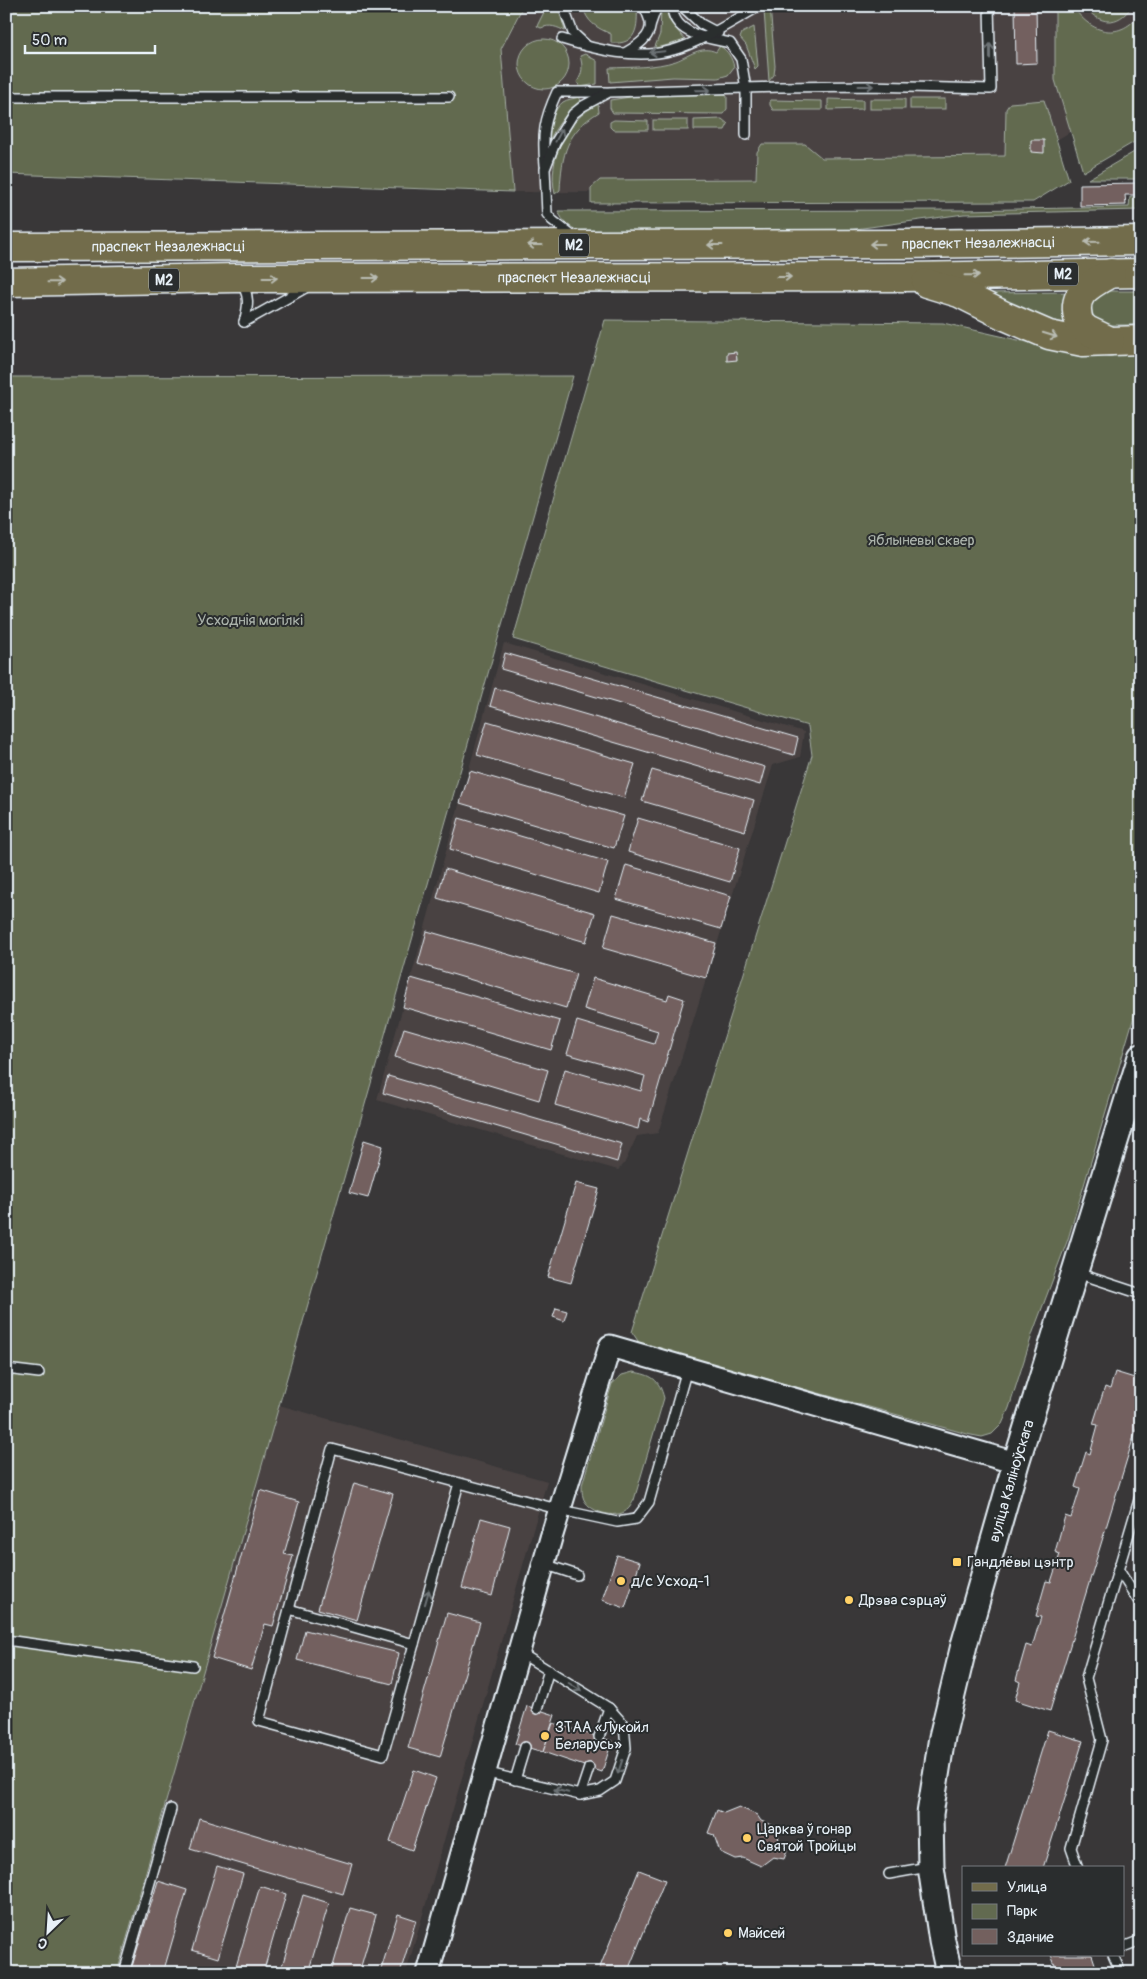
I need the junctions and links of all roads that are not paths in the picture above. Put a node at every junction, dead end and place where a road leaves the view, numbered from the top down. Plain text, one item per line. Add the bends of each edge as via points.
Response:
1 (563, 6) edge
2 (644, 6) edge
3 (657, 6) edge
4 (672, 6) edge
5 (685, 6) edge
6 (760, 6) edge
7 (989, 6) edge
8 (651, 23) junction
9 (715, 30) junction
10 (703, 37) junction
11 (562, 39) dead end
12 (730, 43) junction
13 (589, 48) junction
14 (624, 54) junction
15 (746, 89) junction
16 (609, 92) junction
17 (6, 97) edge
18 (449, 97) dead end
19 (746, 135) dead end
20 (545, 169) junction
21 (1141, 241) edge
22 (591, 245) junction
23 (6, 247) edge
24 (1110, 273) junction
25 (1141, 273) edge
26 (906, 277) junction
27 (235, 278) junction
28 (323, 278) junction
29 (6, 282) edge
30 (1141, 340) edge
31 (1112, 341) junction
32 (1141, 1057) edge
33 (1074, 1272) junction
34 (1141, 1294) edge
35 (687, 1369) junction
36 (6, 1370) edge
37 (39, 1373) dead end
38 (1016, 1463) junction
39 (459, 1483) junction
40 (1141, 1493) edge
41 (561, 1510) junction
42 (544, 1564) junction
43 (1118, 1569) junction
44 (577, 1575) dead end
45 (1141, 1605) edge
46 (289, 1609) junction
47 (6, 1640) edge
48 (414, 1644) junction
49 (519, 1652) junction
50 (193, 1666) dead end
51 (549, 1670) junction
52 (608, 1708) junction
53 (537, 1709) dead end
54 (599, 1737) dead end
55 (525, 1747) dead end
56 (589, 1768) dead end
57 (484, 1772) junction
58 (515, 1780) junction
59 (580, 1796) junction
60 (171, 1809) dead end
61 (1077, 1866) edge
62 (931, 1867) junction
63 (889, 1874) dead end
64 (1141, 1940) edge
65 (1124, 1947) edge
66 (1113, 1956) edge
67 (124, 1973) edge
68 (428, 1973) edge
69 (949, 1973) edge
70 (1121, 1973) edge

1 - 13 lane via 573,33
2 - 8 lane
3 - 8 lane
4 - 10 lane via 678,24
5 - 9 lane via 701,24
6 - 9 lane
15 -> 7 lane via 867,86 990,89
8 - 14 lane via 640,44
9 - 10 lane
9 - 12 lane
10 - 12 lane
10 -> 14 lane via 674,50
11 - 13 lane
12 - 15 lane via 741,59
13 - 14 lane
16 -> 15 lane
15 - 19 lane
20 -> 16 lane via 555,143 573,114
16 - 20 lane via 557,92 544,125
17 - 18 lane
20 - 22 lane via 547,214 570,235
21 -> 22 main road, праспект Незалежнасці / М2
22 -> 23 main road, праспект Незалежнасці / М2
24 - 25 main road, праспект Незалежнасці / М2
26 -> 24 main road, праспект Незалежнасці / М2
24 - 31 main road via 1082,292 1076,305 1080,324
28 -> 26 main road, праспект Незалежнасці / М2
26 -> 31 main road via 959,293 1049,336 1083,342
27 -> 28 main road, праспект Незалежнасці / М2
27 - 28 lane via 248,298 244,322
29 -> 27 main road, праспект Незалежнасці / М2
30 - 31 main road
32 - 33 main road, вуліца Каліноўскага
33 - 34 lane
33 - 38 main road, вуліца Каліноўскага
35 - 38 street
35 - 41 lane via 649,1502 636,1519 617,1522
35 - 41 street via 610,1346
36 - 37 lane
38 - 62 main road, вуліца Каліноўскага via 964,1645 942,1738 930,1814
39 - 41 lane
39 - 46 lane via 332,1449
48 -> 39 lane
40 - 43 lane
41 - 42 street
42 - 44 lane
42 - 49 street
43 - 45 lane
43 - 61 lane via 1086,1678 1102,1740 1072,1848
46 - 48 lane
46 - 48 lane via 259,1721 383,1755
47 - 50 lane
49 - 51 lane
49 - 57 street
51 -> 52 lane
51 - 53 lane
52 - 54 lane
52 -> 59 lane via 624,1725 626,1748 615,1781
55 - 58 lane
56 - 59 lane
57 - 58 lane
57 - 68 street
59 -> 58 lane
60 - 67 lane
62 - 63 lane
62 - 69 main road, вуліца Каліноўскага
64 - 65 lane
66 - 70 lane

